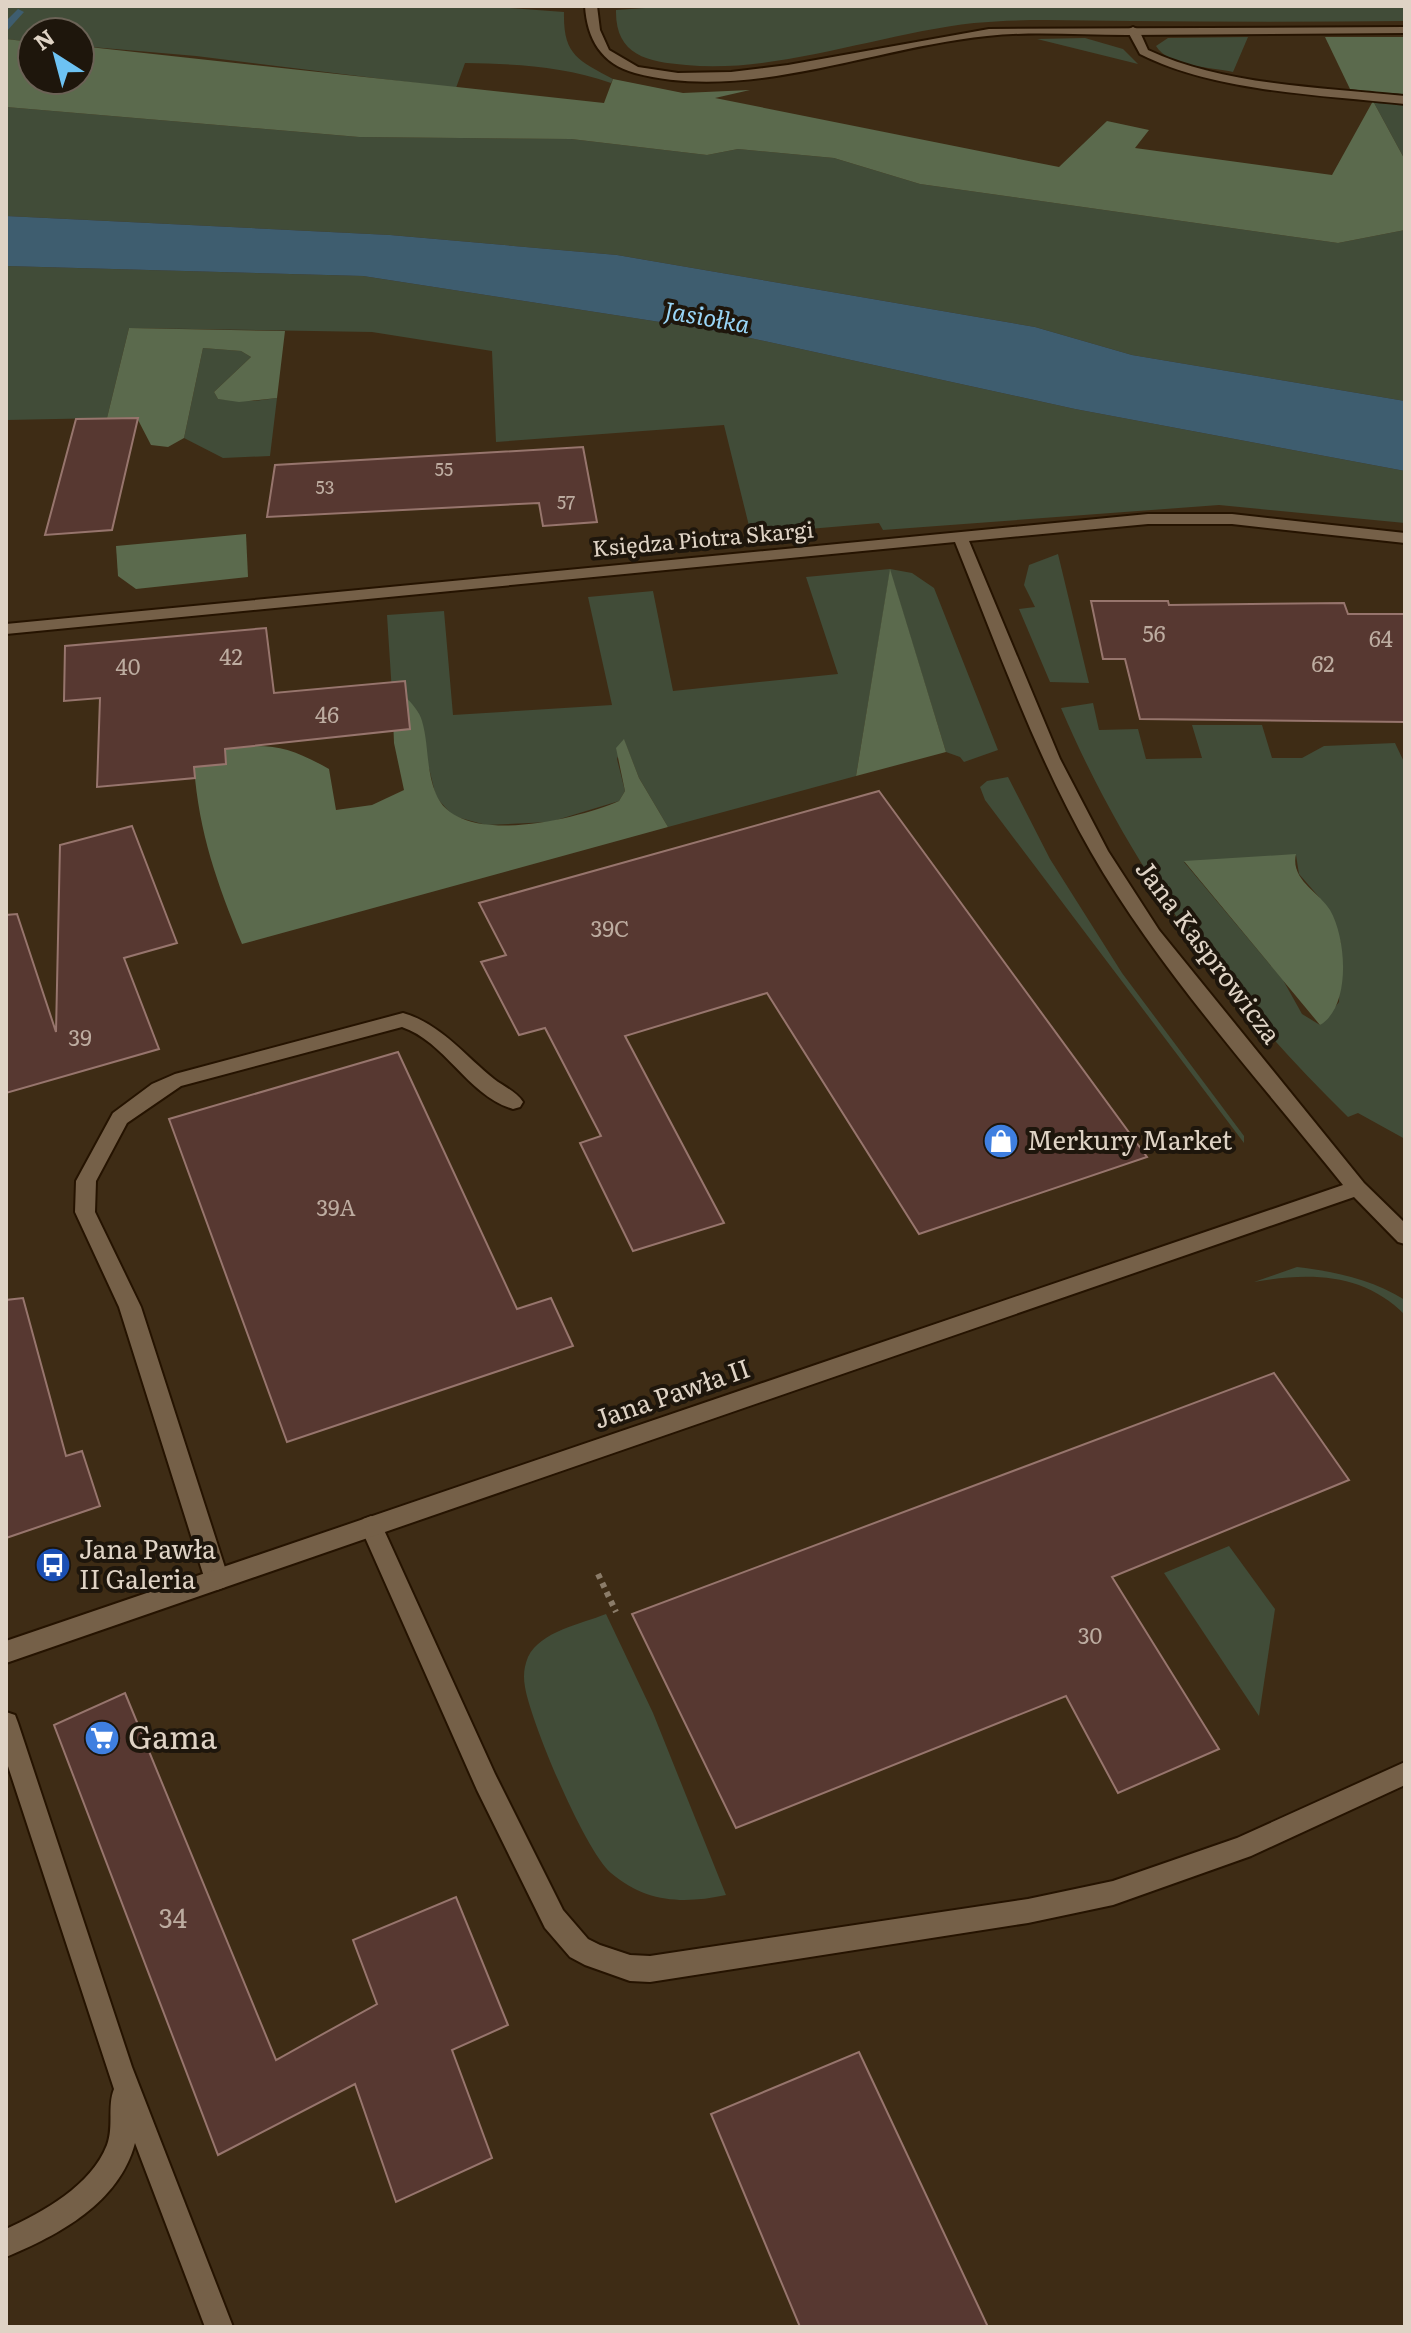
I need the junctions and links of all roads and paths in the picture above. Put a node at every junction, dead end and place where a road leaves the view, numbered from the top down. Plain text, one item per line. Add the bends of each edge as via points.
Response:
1 (591, 6) edge
2 (1133, 30) junction
3 (1405, 30) edge
4 (1405, 100) edge
5 (960, 537) junction
6 (1405, 538) edge
7 (6, 629) edge
8 (513, 1102) dead end
9 (1357, 1188) junction
10 (1405, 1236) edge
11 (371, 1526) junction
12 (598, 1574) dead end
13 (217, 1580) junction
14 (616, 1612) dead end
15 (6, 1652) edge
16 (6, 1723) edge
17 (1405, 1773) edge
18 (119, 2067) junction
19 (6, 2243) edge
20 (219, 2327) edge

1 - 2 street via 596,39 611,57 642,71 681,78 746,75 964,34
2 - 3 street
2 - 4 street via 1146,53 1175,65
5 - 6 street, Księdza Piotra Skargi via 1194,518
5 - 7 street, Księdza Piotra Skargi
5 - 9 street, Jana Kasprowicza via 1052,759 1100,852 1153,934
8 - 13 street via 492,1091 420,1026 403,1020 175,1081 131,1108 111,1133 86,1181 85,1212 130,1307
9 - 10 street, Jana Kasprowicza
9 - 11 street, Jana Pawła II
11 - 13 street, Jana Pawła II
11 - 17 street via 554,1919 579,1948 630,1968 1069,1904 1217,1858
12 - 14 path
13 - 15 street, Jana Pawła II
16 - 18 street
18 - 19 street via 126,2121 104,2176 66,2214
18 - 20 street

